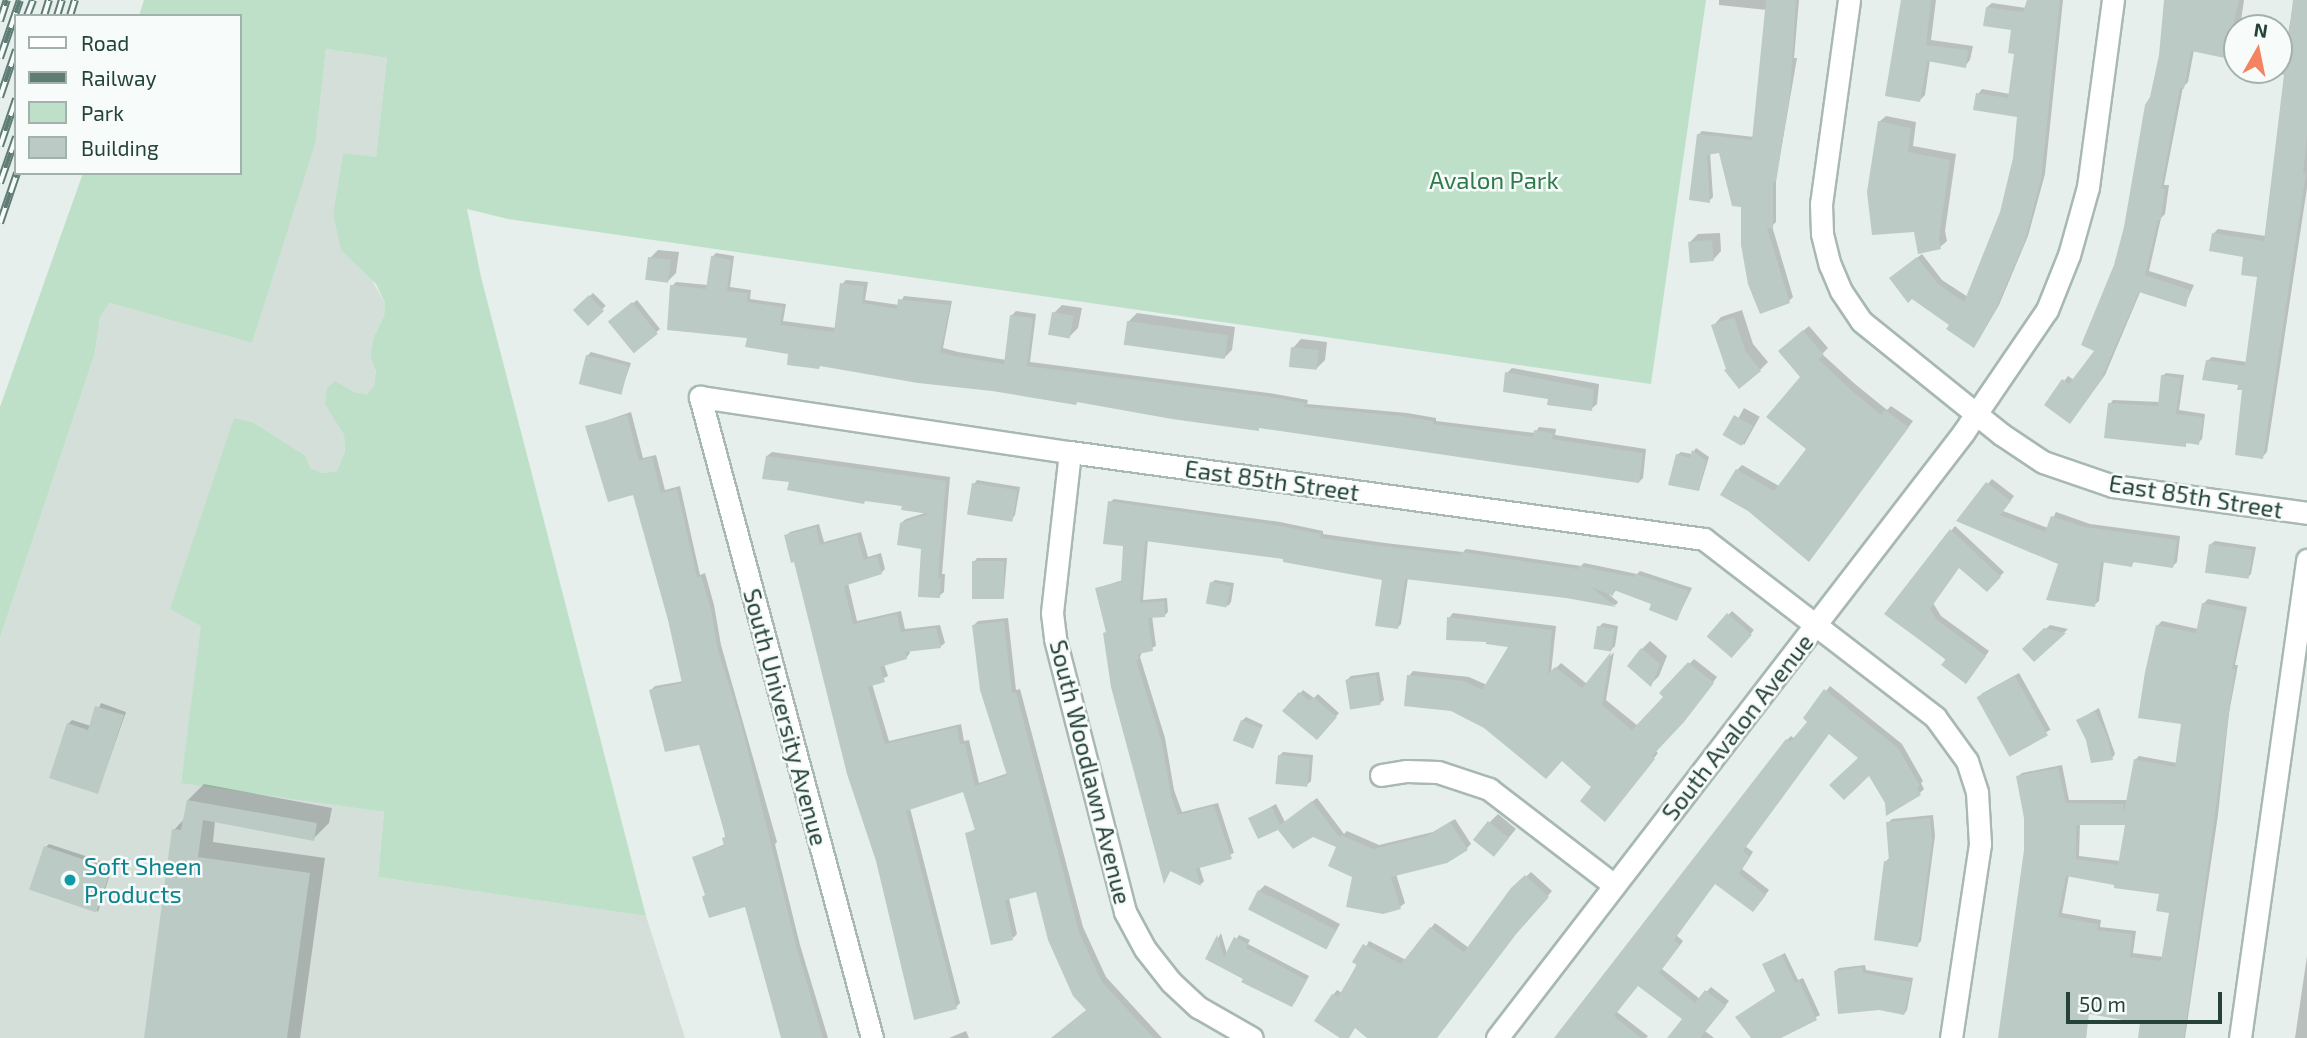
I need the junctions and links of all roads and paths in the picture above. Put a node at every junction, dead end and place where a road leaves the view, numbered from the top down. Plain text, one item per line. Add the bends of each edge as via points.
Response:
1 (1849, 0) edge
2 (2113, 0) edge
3 (700, 397) joint
4 (1977, 415) junction
5 (1070, 452) junction
6 (2307, 513) edge
7 (2307, 560) edge
8 (1817, 625) junction
9 (1381, 775) dead end
10 (1614, 885) junction
11 (872, 1038) edge
12 (1252, 1038) edge
13 (1497, 1038) edge
14 (1951, 1038) edge
15 (2240, 1038) edge

1 - 4 street, East 85th Street via 1821,204 1830,265 1861,321
2 - 4 street, South Avalon Avenue via 2088,187 2069,255 2047,310
3 - 5 street, East 85th Street
3 - 11 street, South University Avenue
4 - 6 street, East 85th Street via 2043,462 2112,486
4 - 8 street, South Avalon Avenue
5 - 8 street, East 85th Street via 1704,539
5 - 12 street, South Woodlawn Avenue via 1052,613 1055,639 1125,912 1145,949 1171,982 1198,1007
7 - 15 street
8 - 10 street, South Avalon Avenue
8 - 14 street, East 85th Street via 1935,717 1967,761 1977,792 1980,844
9 - 10 street via 1437,772 1489,789
10 - 13 street, South Avalon Avenue

